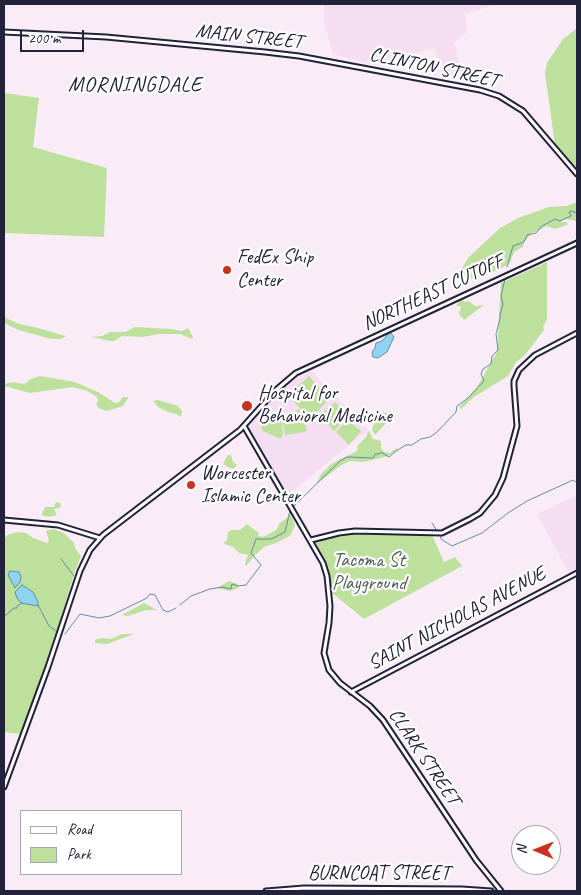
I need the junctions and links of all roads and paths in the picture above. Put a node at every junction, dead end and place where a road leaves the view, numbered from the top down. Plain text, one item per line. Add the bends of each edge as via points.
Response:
1 (4, 32) edge
2 (312, 59) joint
3 (577, 174) edge
4 (577, 243) edge
5 (577, 333) edge
6 (244, 426) junction
7 (4, 520) edge
8 (100, 538) junction
9 (311, 540) junction
10 (577, 572) edge
11 (351, 692) junction
12 (4, 787) edge
13 (266, 891) edge
14 (491, 891) edge
15 (501, 891) edge

1 - 2 main road, MAIN STREET via 123,38
2 - 3 main road, CLINTON STREET via 499,96 523,111
4 - 6 main road, NORTHEAST CUTOFF via 301,370 280,385
5 - 9 main road via 535,355 519,370 514,381 517,426 503,478 495,495 480,513 442,533 346,532
6 - 8 main road, NORTHEAST CUTOFF
6 - 9 main road, CLARK STREET
7 - 8 main road via 58,524
8 - 12 main road, NORTHEAST CUTOFF via 80,570
9 - 11 main road, CLARK STREET via 323,563 328,586 330,615 324,649 326,663 333,676
10 - 11 main road, SAINT NICHOLAS AVENUE
11 - 15 main road, CLARK STREET via 383,720 476,860
13 - 14 main road, BURNCOAT STREET via 305,888

